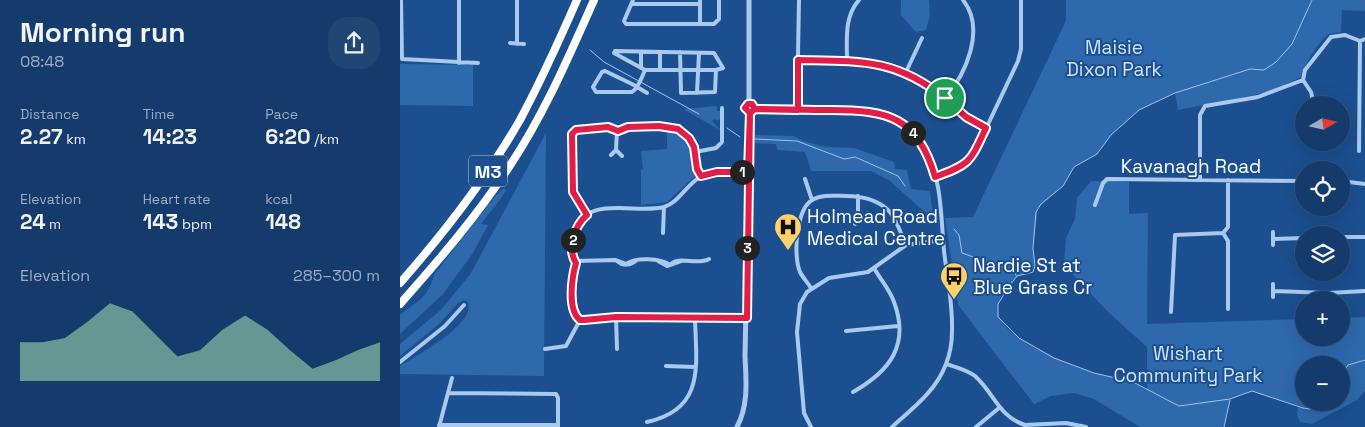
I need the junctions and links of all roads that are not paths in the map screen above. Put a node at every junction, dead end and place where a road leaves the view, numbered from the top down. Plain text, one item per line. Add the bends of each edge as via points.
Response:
1 (401, 0) edge
2 (459, 0) edge
3 (517, 0) edge
4 (577, 0) edge
5 (594, 0) edge
6 (719, 0) edge
7 (749, 0) edge
8 (798, 0) edge
9 (859, 0) edge
10 (963, 0) edge
11 (1021, 0) edge
12 (632, 2) edge
13 (700, 2) edge
14 (700, 24) junction
15 (922, 38) dead end
16 (1365, 39) edge
17 (1360, 41) junction
18 (510, 44) dead end
19 (517, 44) junction
20 (524, 44) dead end
21 (640, 52) junction
22 (660, 52) junction
23 (680, 52) junction
24 (699, 53) junction
25 (798, 60) junction
26 (847, 61) junction
27 (459, 63) junction
28 (478, 63) dead end
29 (643, 69) junction
30 (660, 70) junction
31 (679, 70) junction
32 (698, 70) junction
33 (716, 70) junction
34 (906, 72) junction
35 (1303, 80) junction
36 (638, 84) junction
37 (647, 93) dead end
38 (697, 94) junction
39 (1312, 96) edge
40 (945, 98) junction
41 (749, 104) junction
42 (722, 108) dead end
43 (755, 109) junction
44 (798, 110) junction
45 (750, 113) junction
46 (986, 128) junction
47 (616, 130) junction
48 (616, 150) junction
49 (1359, 151) dead end
50 (695, 152) junction
51 (611, 155) dead end
52 (622, 156) dead end
53 (748, 172) junction
54 (701, 176) junction
55 (935, 177) junction
56 (805, 179) dead end
57 (1200, 180) junction
58 (1228, 180) junction
59 (1295, 181) edge
60 (1350, 182) edge
61 (1365, 184) edge
62 (858, 196) junction
63 (812, 200) junction
64 (1095, 205) dead end
65 (664, 207) junction
66 (587, 215) junction
67 (855, 224) dead end
68 (1273, 232) dead end
69 (663, 233) dead end
70 (1223, 234) junction
71 (1350, 236) edge
72 (1365, 237) edge
73 (1295, 238) edge
74 (1274, 239) junction
75 (943, 240) junction
76 (906, 245) junction
77 (1273, 245) dead end
78 (709, 259) dead end
79 (576, 262) junction
80 (874, 268) junction
81 (400, 283) edge
82 (1273, 284) dead end
83 (811, 288) junction
84 (1274, 291) junction
85 (1365, 291) edge
86 (1273, 297) dead end
87 (400, 304) edge
88 (464, 306) dead end
89 (1228, 309) dead end
90 (1171, 312) dead end
91 (616, 317) junction
92 (695, 317) junction
93 (747, 318) junction
94 (580, 320) junction
95 (898, 326) junction
96 (846, 331) dead end
97 (545, 349) dead end
98 (616, 349) dead end
99 (400, 362) edge
100 (946, 364) junction
101 (666, 366) dead end
102 (695, 367) junction
103 (452, 378) dead end
104 (853, 392) dead end
105 (448, 393) junction
106 (999, 408) junction
107 (647, 422) dead end
108 (439, 426) edge
109 (558, 426) edge
110 (1025, 426) edge
111 (737, 427) edge
112 (810, 427) edge
113 (892, 427) edge
114 (976, 427) edge
115 (1086, 427) edge

1 - 27 street via 402,59
2 - 27 street
3 - 19 street
4 - 81 highway, M3 via 540,81 500,153 451,224
5 - 87 highway, M3 via 554,85 510,166 449,248
6 - 14 street via 718,22
7 - 41 street
8 - 25 street
9 - 26 street via 852,8 847,24
10 - 40 street via 970,13 971,50 956,86
11 - 46 street via 1018,61
12 - 13 street
12 - 14 street via 624,21 626,24
13 - 14 street
15 - 34 street
16 - 17 street
17 - 35 street via 1345,35 1326,40 1305,70
17 - 49 street
18 - 19 street
19 - 20 street
21 - 22 street
21 - 29 street
21 - 29 street via 614,52
22 - 23 street
22 - 30 street
23 - 24 street
23 - 31 street
24 - 32 street
24 - 33 street via 717,55 723,68
25 - 26 street
25 - 44 street
26 - 34 street via 872,63
27 - 28 street
29 - 30 street
29 - 36 street
30 - 31 street
31 - 32 street
31 - 38 street via 680,93
32 - 33 street
32 - 38 street
33 - 38 street via 716,92
34 - 40 street
35 - 39 street
35 - 57 street via 1264,96 1205,106 1200,115
36 - 36 street via 632,92 596,92 593,87 605,71
36 - 37 street
40 - 46 street via 966,117
41 - 43 street
41 - 45 street via 745,108
42 - 50 street via 722,142 716,148
43 - 44 street
43 - 45 street
44 - 55 street via 864,110 890,117 902,123 919,140
45 - 53 street
46 - 55 street via 968,163
47 - 48 street
47 - 50 street via 659,126 678,129 689,138
47 - 66 street via 580,128 572,134 573,192
48 - 51 street
48 - 52 street
50 - 54 street
53 - 54 street via 717,172
53 - 93 street
54 - 65 street
55 - 75 street
56 - 63 street
57 - 58 street, Kavanagh Road
57 - 64 street, Kavanagh Road via 1108,179 1103,183
58 - 59 street, Kavanagh Road
58 - 70 street via 1228,227
60 - 61 street
62 - 63 street
62 - 67 street
62 - 76 street via 877,202 890,212
63 - 83 street via 798,224 800,272
65 - 66 street via 606,208
65 - 69 street
66 - 79 street via 576,230 573,253
68 - 74 street
70 - 89 street via 1228,241
70 - 90 street via 1175,235
71 - 72 street
73 - 74 street
74 - 77 street
75 - 76 street
75 - 100 street via 952,322
76 - 80 street
78 - 79 street via 670,265 637,260 626,264 615,260
79 - 94 street via 572,267 573,308
80 - 83 street via 862,274 829,278
80 - 95 street via 894,303
82 - 84 street
83 - 112 street via 800,304 797,332 804,413
84 - 85 street
84 - 86 street
88 - 99 street via 445,326
91 - 92 street
91 - 94 street
91 - 98 street
92 - 93 street
92 - 102 street
93 - 111 street via 746,400
94 - 97 street via 565,348
95 - 96 street
95 - 104 street via 898,347 891,362
100 - 106 street via 969,372
100 - 113 street via 932,390
101 - 102 street
102 - 107 street via 694,384 687,400 673,413
103 - 105 street
105 - 108 street
105 - 109 street via 556,394
106 - 110 street via 1011,420
106 - 114 street
108 - 109 street
110 - 115 street via 1066,423

